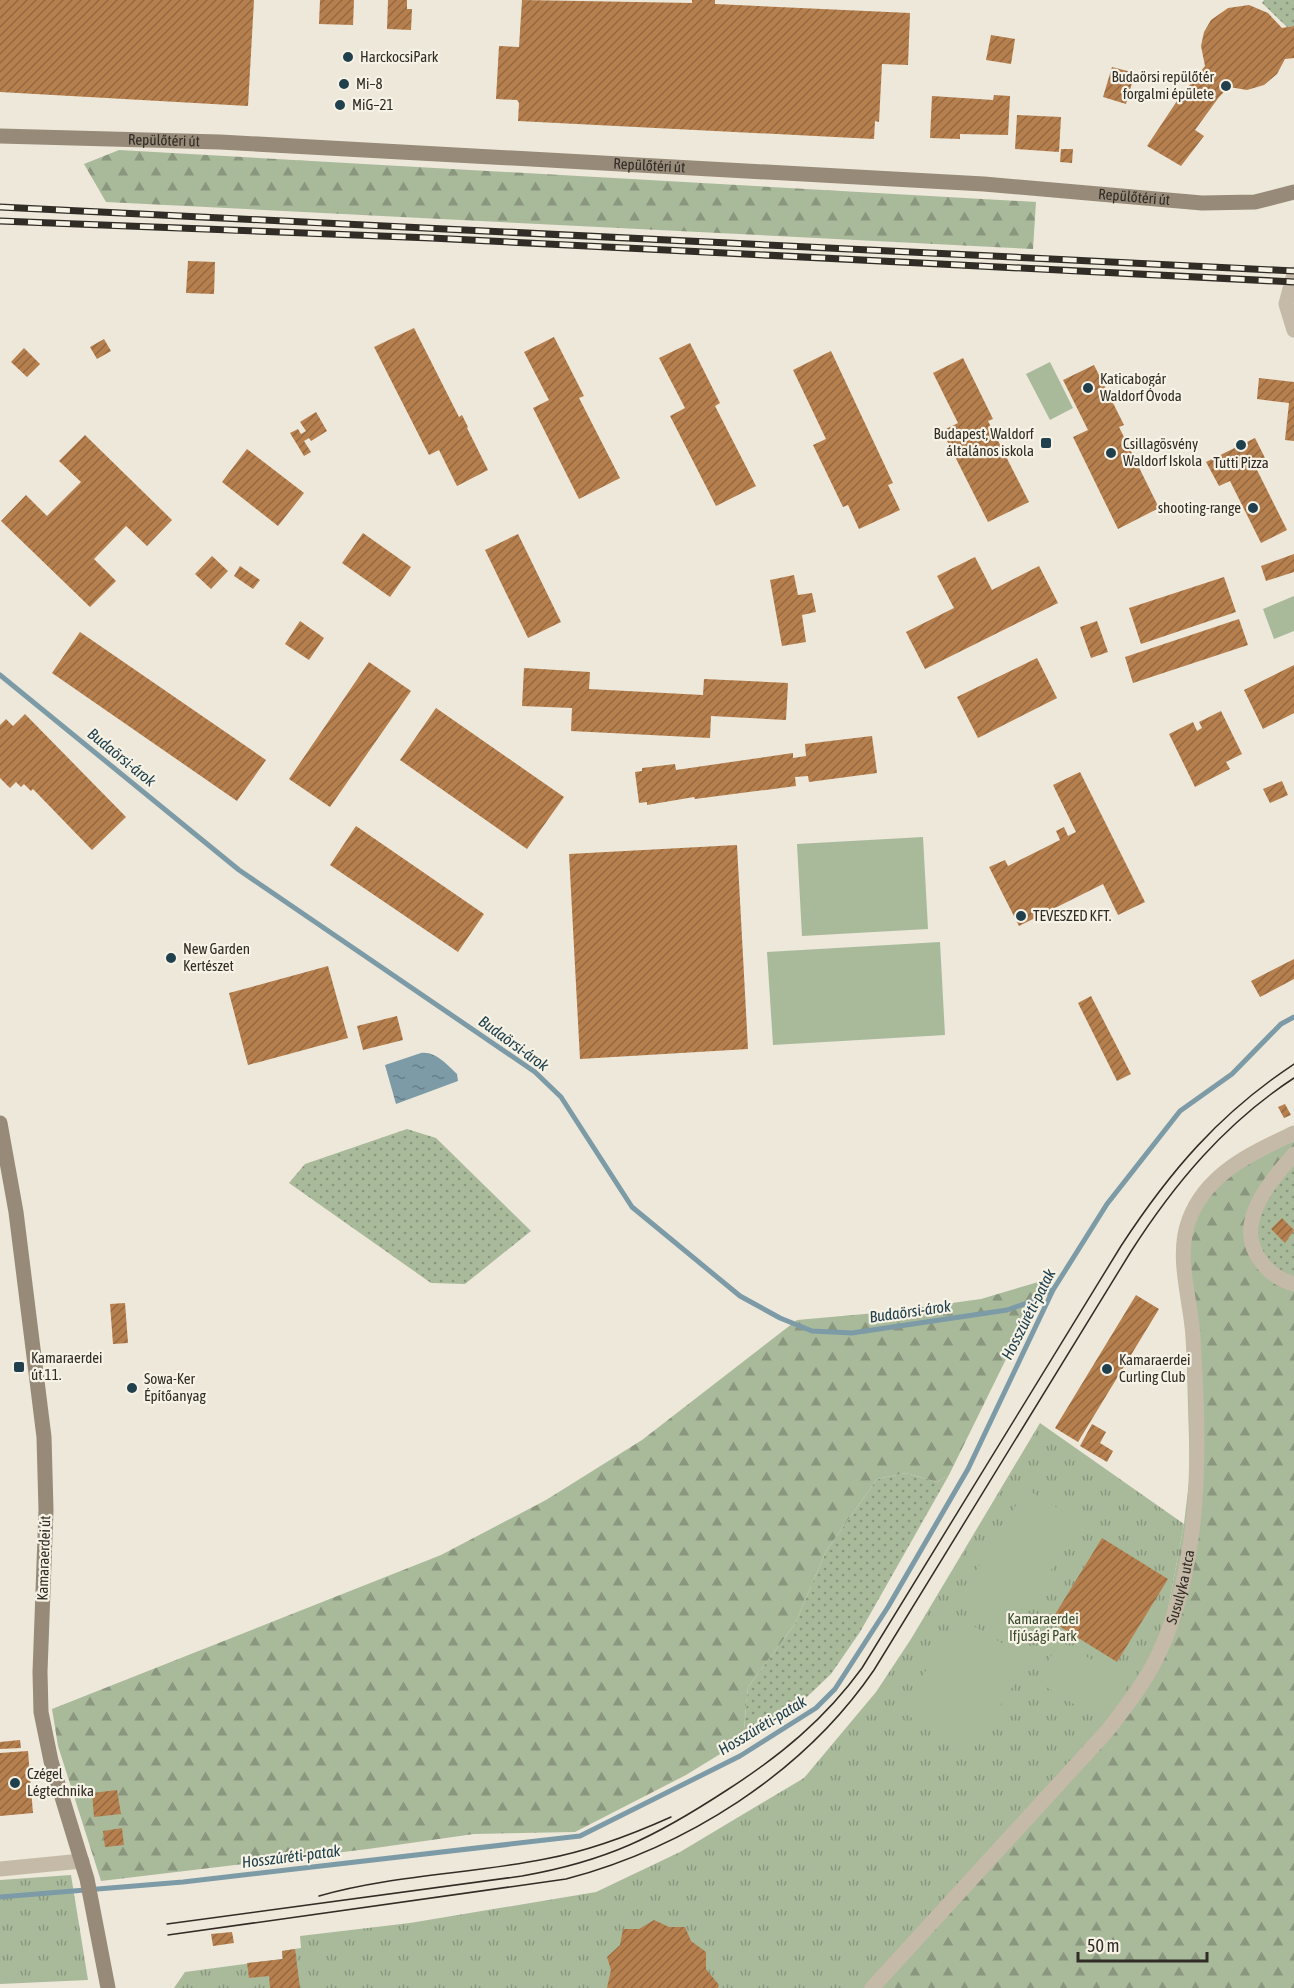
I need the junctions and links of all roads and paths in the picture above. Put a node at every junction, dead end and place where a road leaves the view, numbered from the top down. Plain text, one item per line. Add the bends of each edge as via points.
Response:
1 (0, 136) edge
2 (1294, 192) edge
3 (1294, 274) edge
4 (1294, 330) edge
5 (0, 1123) edge
6 (1294, 1133) edge
7 (1294, 1154) edge
8 (1294, 1284) edge
9 (82, 1861) junction
10 (0, 1869) edge
11 (108, 1988) edge
12 (872, 1988) edge

1 - 2 street, Repülőtéri út via 491,156 984,184 1211,203 1255,202
3 - 4 street via 1286,304
5 - 9 street, Kamaraerdei út via 16,1212 44,1437 41,1712 51,1761
6 - 12 street, Susulyka utca via 1232,1165 1200,1198 1189,1220 1183,1256 1195,1370 1196,1472 1184,1574 1160,1652 1108,1730
7 - 8 street via 1267,1186 1250,1225 1250,1244 1270,1273
9 - 10 street
9 - 11 street, Kamaraerdei út

